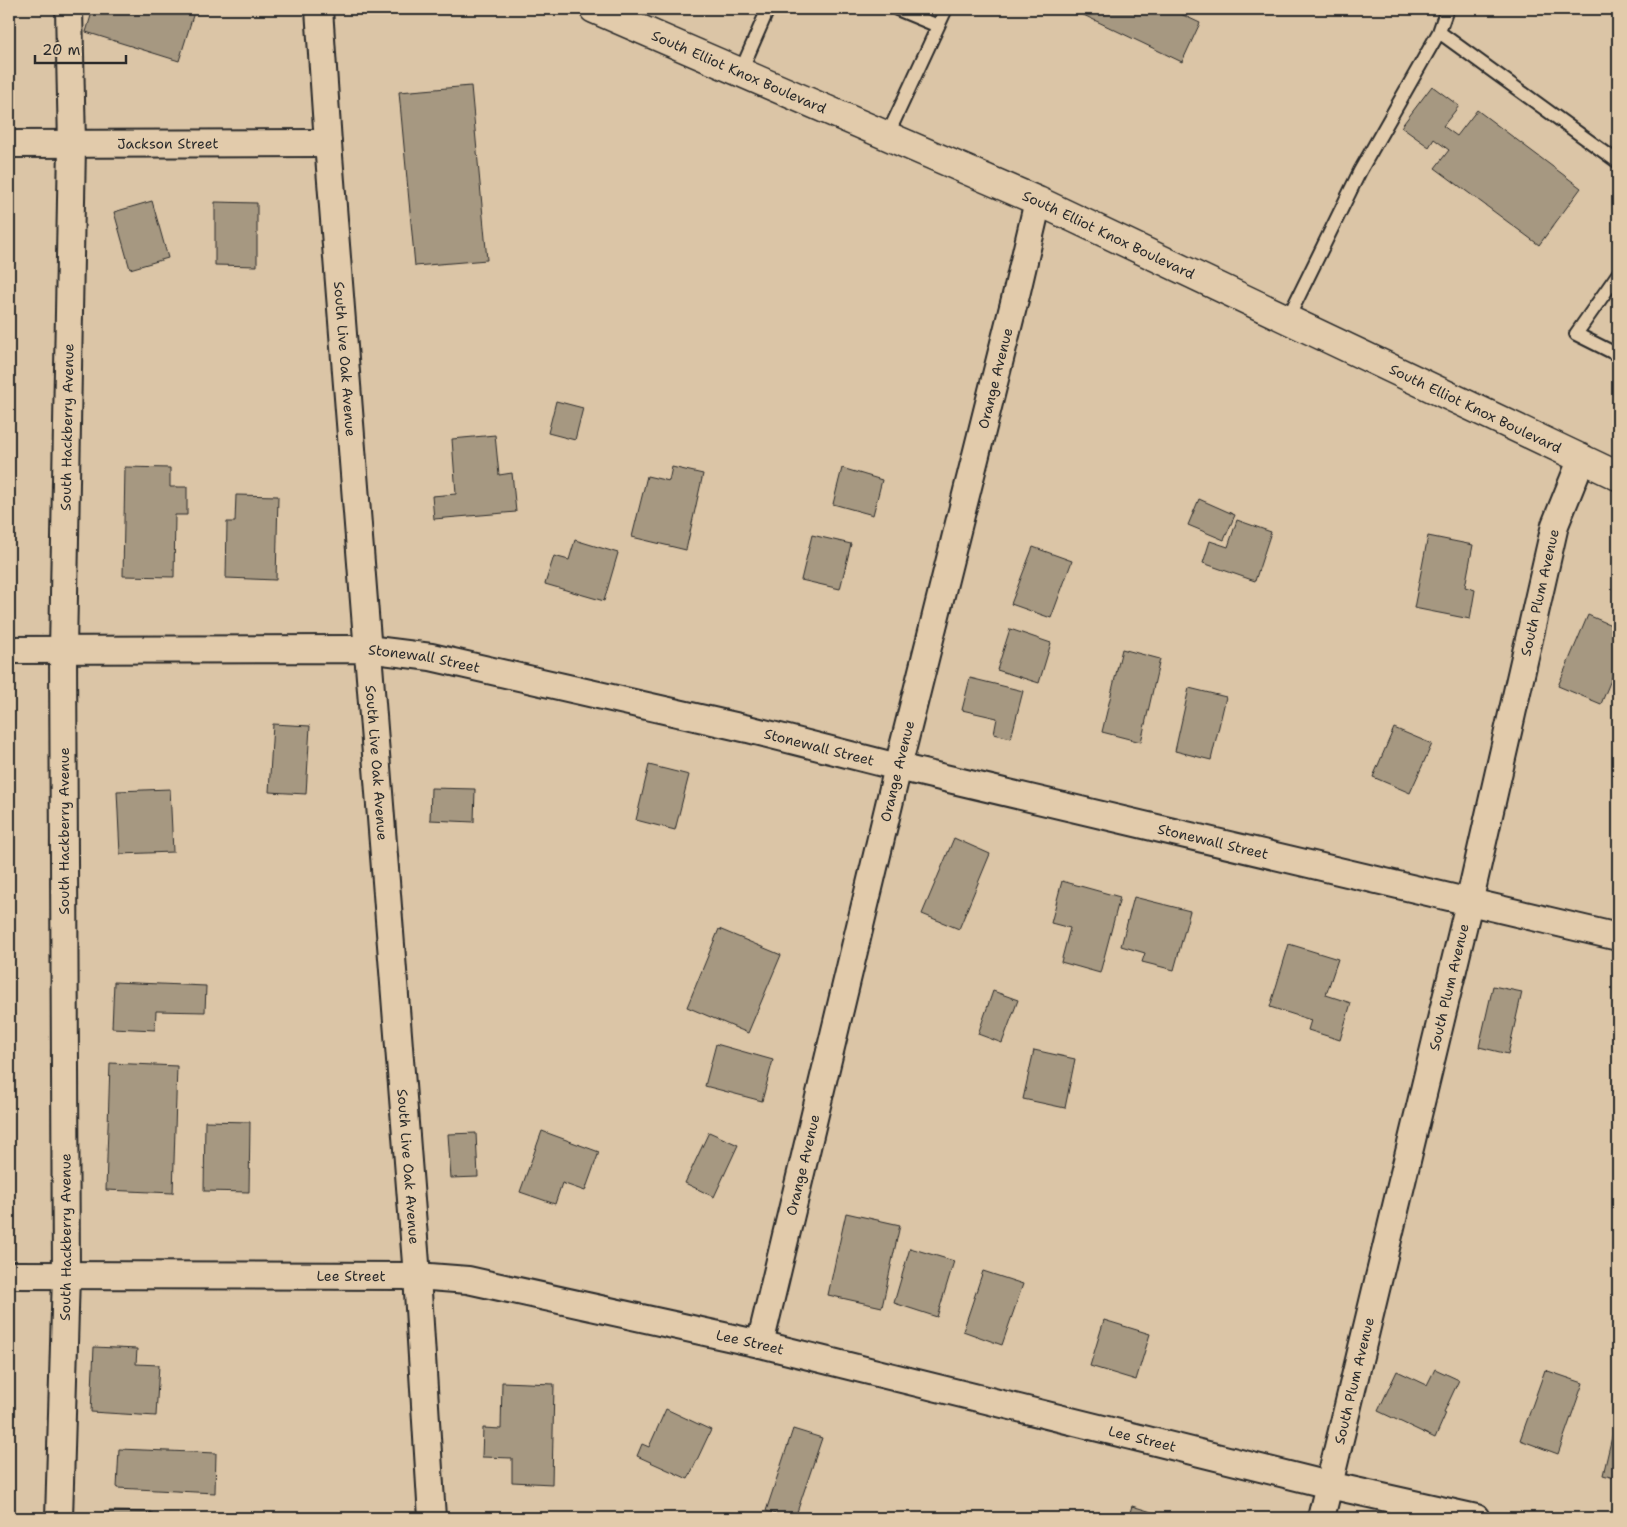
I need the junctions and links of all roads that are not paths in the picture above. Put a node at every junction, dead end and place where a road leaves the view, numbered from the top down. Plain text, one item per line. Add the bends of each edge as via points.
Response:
1 (69, 9) edge
2 (318, 9) edge
3 (594, 9) edge
4 (768, 9) edge
5 (897, 9) edge
6 (946, 9) edge
7 (1447, 9) edge
8 (938, 26) junction
9 (1439, 32) junction
10 (740, 73) junction
11 (887, 136) junction
12 (328, 143) junction
13 (9, 144) edge
14 (72, 144) junction
15 (1618, 162) edge
16 (1038, 201) junction
17 (1618, 274) edge
18 (1288, 318) junction
19 (1618, 355) edge
20 (1582, 458) junction
21 (1618, 476) edge
22 (367, 649) junction
23 (9, 650) edge
24 (63, 651) junction
25 (898, 767) junction
26 (1469, 903) junction
27 (1618, 937) edge
28 (9, 1275) edge
29 (66, 1276) junction
30 (417, 1276) junction
31 (760, 1344) junction
32 (1329, 1485) junction
33 (60, 1518) edge
34 (432, 1518) edge
35 (1321, 1518) edge
36 (1476, 1518) edge

1 - 14 street, South Hackberry Avenue
2 - 12 street, South Live Oak Avenue
3 - 10 main road, South Elliot Knox Boulevard
4 - 10 lane
5 - 8 lane
6 - 8 lane
7 - 9 lane
8 - 11 lane
9 - 15 lane
9 - 18 lane via 1360,171
10 - 11 main road, South Elliot Knox Boulevard
11 - 16 main road, South Elliot Knox Boulevard
12 - 14 street, Jackson Street
12 - 22 street, South Live Oak Avenue
13 - 14 street, Jackson Street
14 - 24 street, South Hackberry Avenue
16 - 18 main road, South Elliot Knox Boulevard
16 - 25 street, Orange Avenue
17 - 19 lane via 1576,334
18 - 20 main road, South Elliot Knox Boulevard
20 - 21 main road, South Elliot Knox Boulevard
20 - 26 street, South Plum Avenue via 1555,525
22 - 24 street, Stonewall Street
22 - 25 street, Stonewall Street via 431,657
22 - 30 street, South Live Oak Avenue
23 - 24 street, Stonewall Street
24 - 29 street, South Hackberry Avenue
25 - 26 street, Stonewall Street
25 - 31 street, Orange Avenue
26 - 27 street, Stonewall Street
26 - 32 street, South Plum Avenue
28 - 29 street, Lee Street
29 - 30 street, Lee Street
29 - 33 street, South Hackberry Avenue
30 - 31 street, Lee Street via 468,1280
30 - 34 street, South Live Oak Avenue
31 - 32 street, Lee Street
32 - 35 street, South Plum Avenue
32 - 36 street, Lee Street

